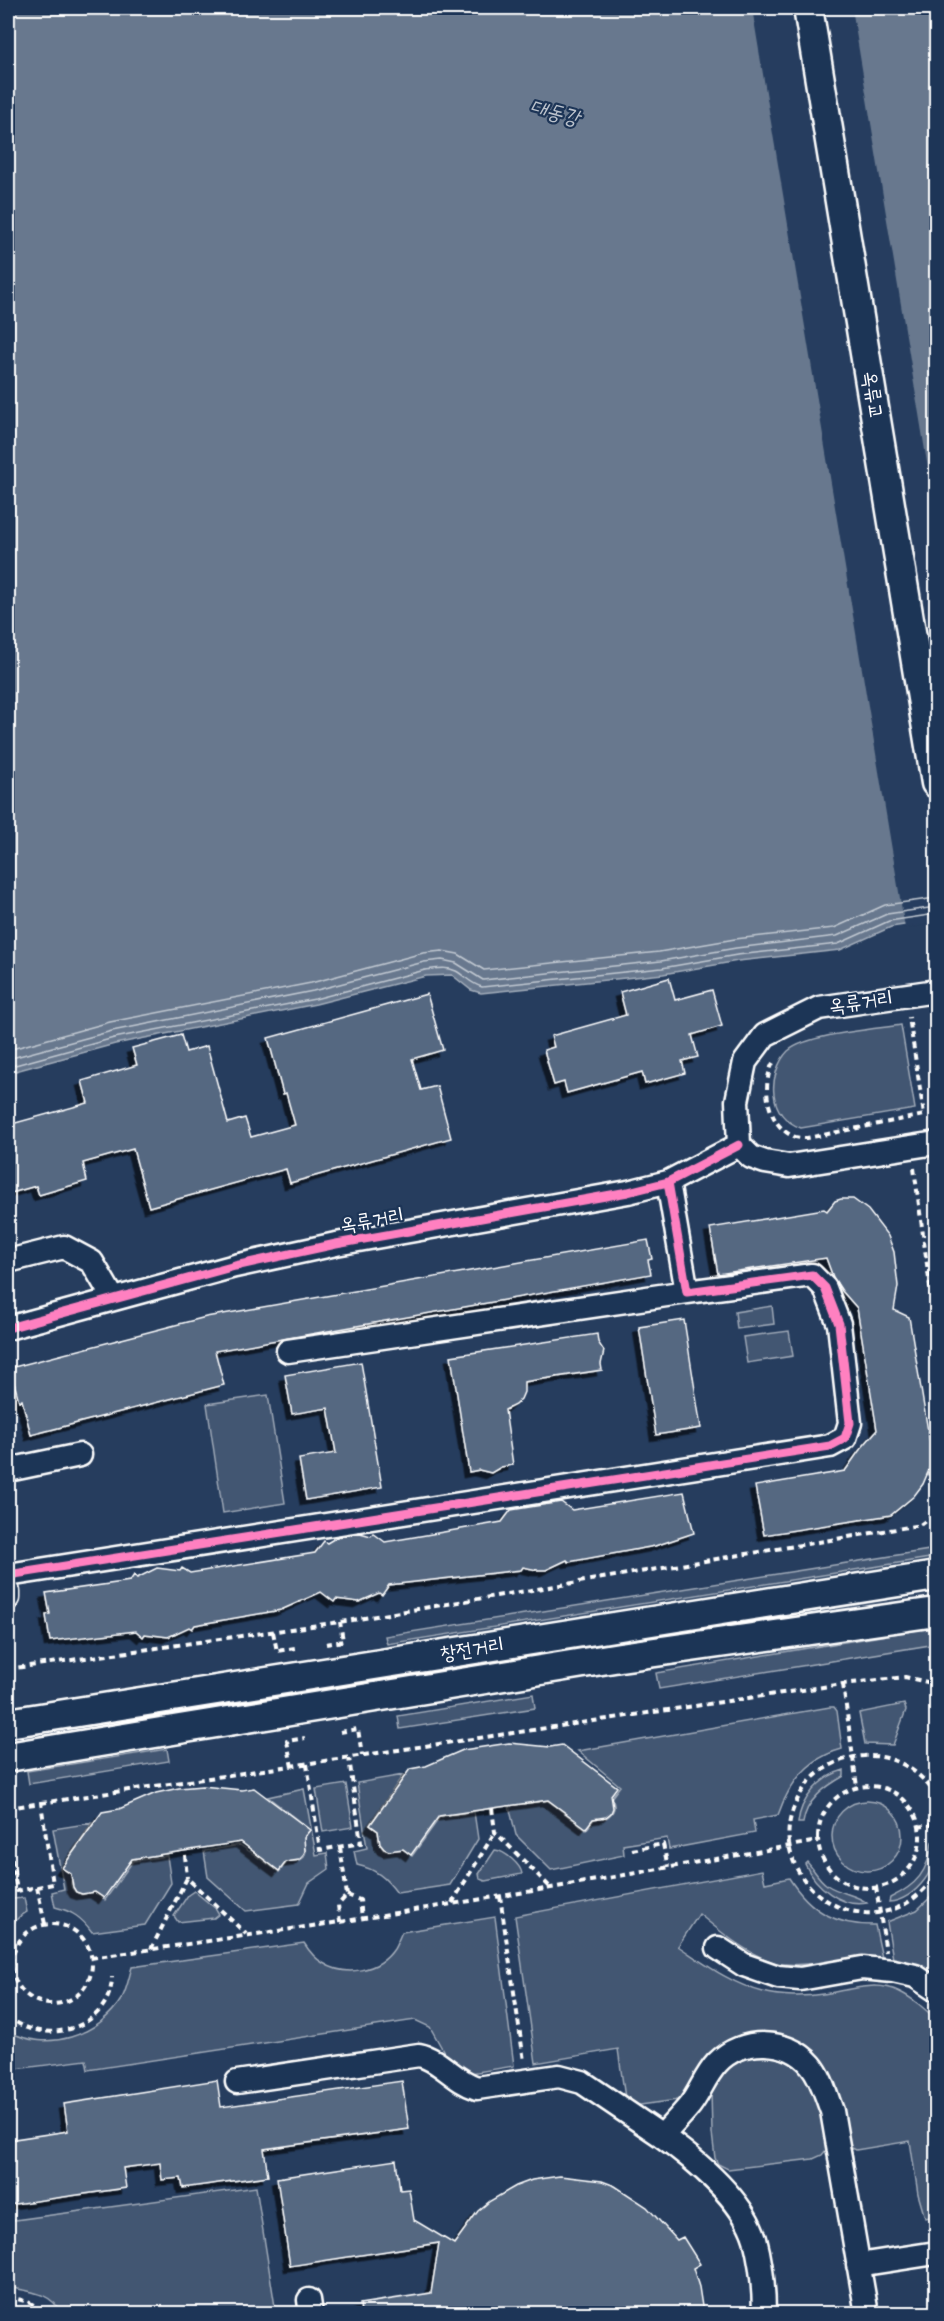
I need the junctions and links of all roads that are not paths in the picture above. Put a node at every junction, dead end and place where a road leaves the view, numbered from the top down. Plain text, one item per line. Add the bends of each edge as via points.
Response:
1 (808, 8) edge
2 (936, 783) edge
3 (936, 992) edge
4 (936, 1143) edge
5 (739, 1145) junction
6 (668, 1182) junction
7 (8, 1261) edge
8 (687, 1292) junction
9 (113, 1298) junction
10 (8, 1328) edge
11 (288, 1351) dead end
12 (80, 1455) dead end
13 (8, 1470) edge
14 (8, 1575) edge
15 (936, 1576) edge
16 (8, 1592) edge
17 (8, 1598) edge
18 (936, 1612) edge
19 (8, 1724) edge
20 (8, 1757) edge
21 (718, 1948) dead end
22 (936, 1990) edge
23 (237, 2082) dead end
24 (662, 2136) junction
25 (936, 2253) edge
26 (858, 2265) junction
27 (764, 2313) edge
28 (867, 2313) edge

1 - 2 main road, 옥류교
3 - 5 street, 옥류거리 via 819,1008 765,1035 745,1062 737,1101
4 - 5 street via 789,1166 751,1157
5 - 6 street, 옥류거리
6 - 8 street
6 - 9 street, 옥류거리 via 336,1244
7 - 9 street via 64,1246 92,1262
8 - 11 street
8 - 14 street via 812,1275 825,1288 839,1324 850,1423 845,1438 830,1446
9 - 10 street, 옥류거리
12 - 13 street
15 - 19 main road, 창전거리
16 - 17 street
18 - 20 main road, 창전거리 via 620,1657
21 - 22 street via 744,1965 777,1977 800,1979 862,1968 915,1976
23 - 24 street via 419,2055 429,2057 465,2084 477,2088 560,2076 582,2082
24 - 26 street via 690,2105 708,2074 732,2052 768,2043 799,2054 812,2066 832,2111
24 - 27 street via 713,2179 740,2210 754,2238
25 - 26 street
26 - 28 street

